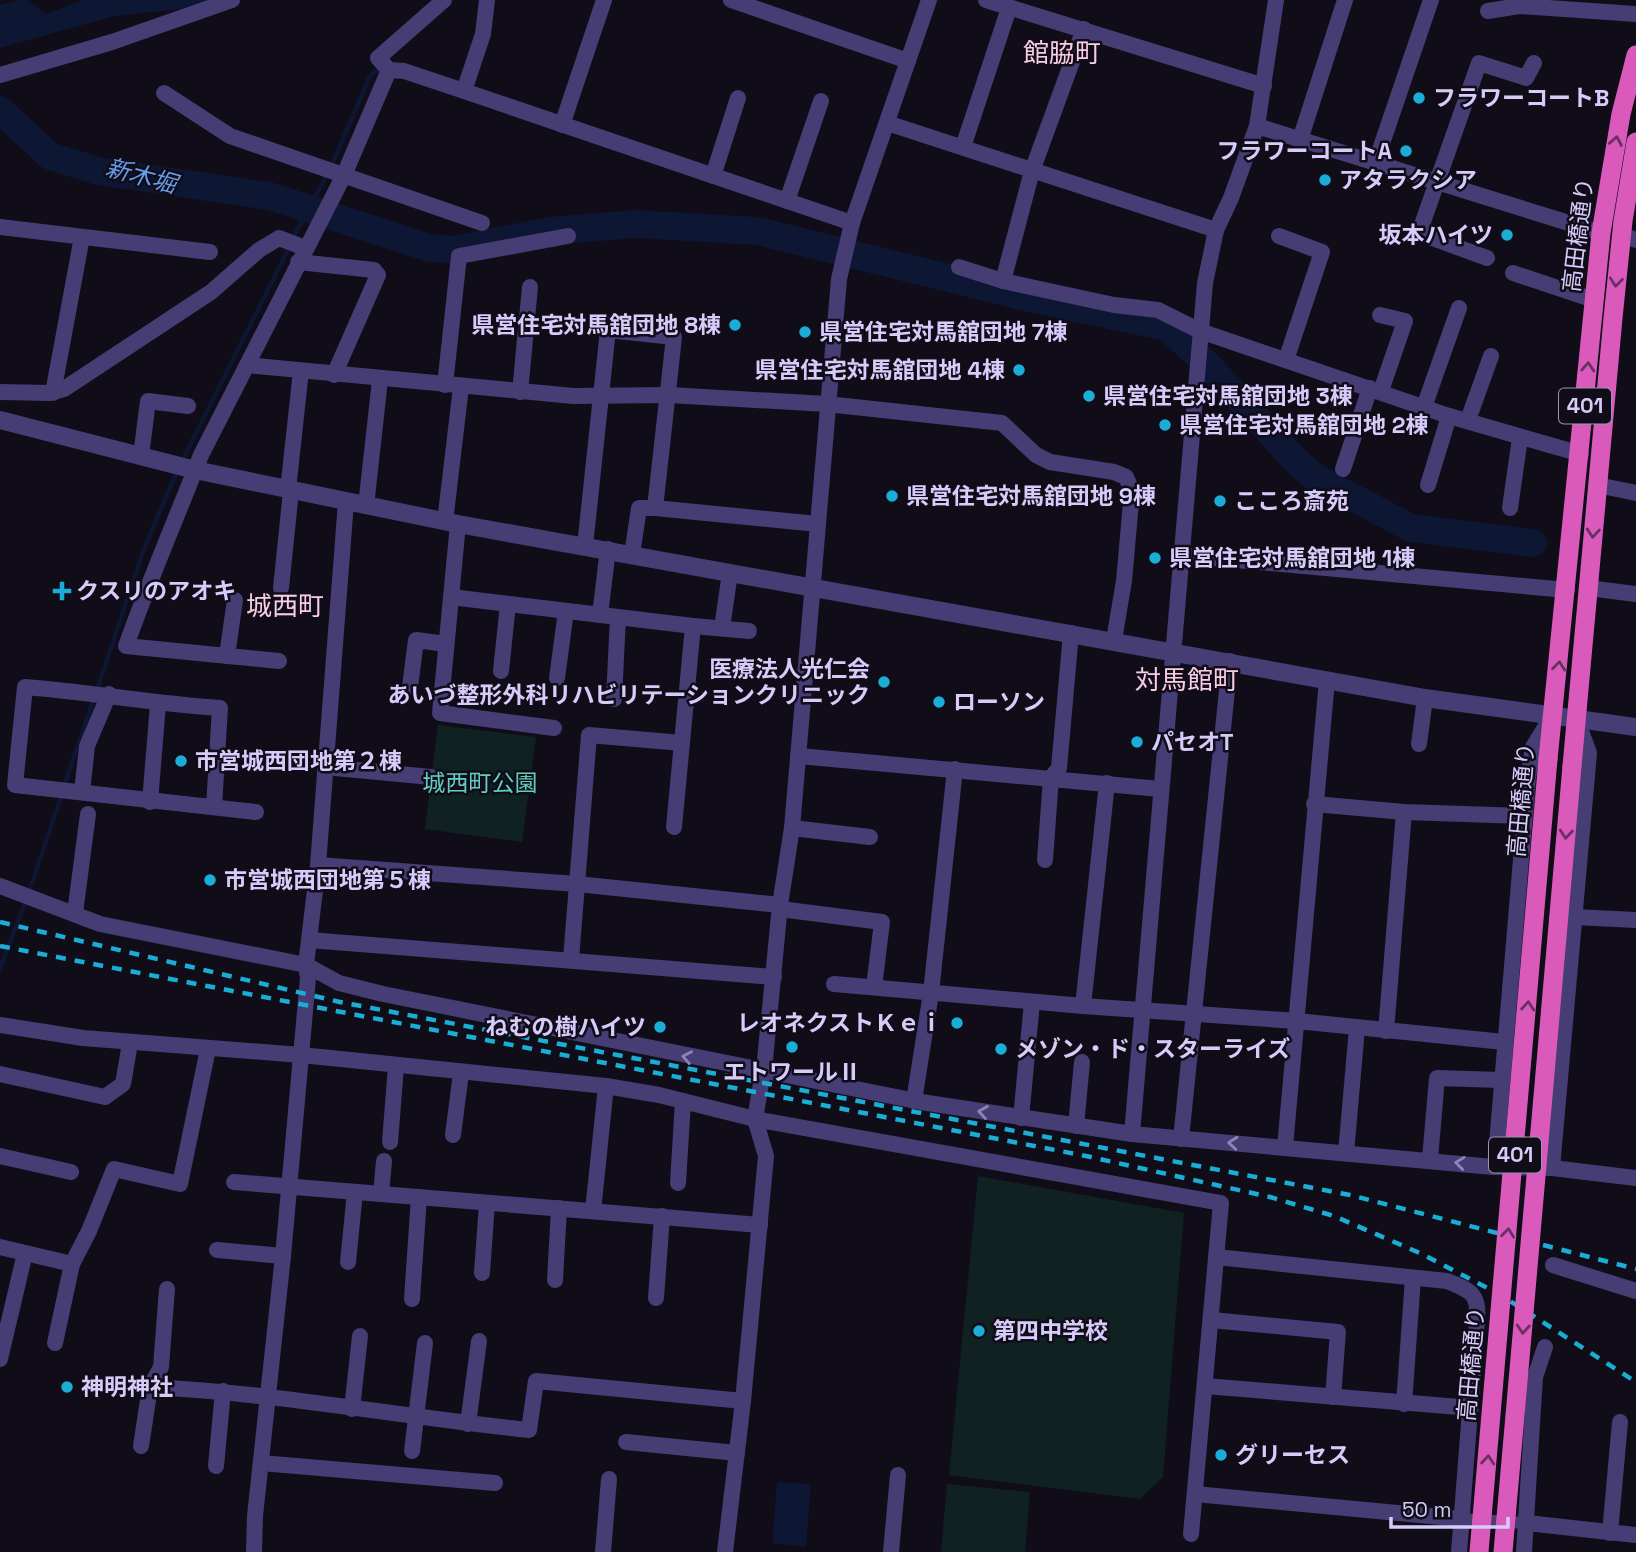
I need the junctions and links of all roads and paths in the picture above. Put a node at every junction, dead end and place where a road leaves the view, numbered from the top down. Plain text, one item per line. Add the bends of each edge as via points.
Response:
1 (232, 0) edge
2 (444, 0) edge
3 (487, 0) edge
4 (604, 0) edge
5 (731, 0) edge
6 (929, 0) edge
7 (986, 0) edge
8 (1276, 0) edge
9 (1346, 0) edge
10 (1430, 0) edge
11 (755, 4) edge
12 (1010, 8) junction
13 (1488, 11) dead end
14 (1636, 14) edge
15 (1084, 29) junction
16 (1636, 55) edge
17 (908, 61) junction
18 (1534, 63) dead end
19 (389, 70) junction
20 (0, 75) edge
21 (1264, 86) junction
22 (464, 91) junction
23 (164, 93) dead end
24 (738, 98) dead end
25 (821, 101) dead end
26 (887, 123) junction
27 (562, 125) junction
28 (1257, 126) junction
29 (1300, 140) junction
30 (1636, 142) edge
31 (963, 146) junction
32 (1375, 164) junction
33 (1032, 171) junction
34 (344, 175) junction
35 (713, 176) junction
36 (1438, 180) junction
37 (787, 201) junction
38 (482, 223) dead end
39 (852, 223) junction
40 (0, 227) edge
41 (1216, 230) junction
42 (1601, 233) junction
43 (568, 236) dead end
44 (1279, 236) dead end
45 (82, 237) junction
46 (1629, 238) edge
47 (296, 249) junction
48 (210, 252) dead end
49 (1487, 258) dead end
50 (959, 267) dead end
51 (1513, 273) dead end
52 (1003, 281) junction
53 (530, 287) dead end
54 (1594, 300) junction
55 (1459, 308) dead end
56 (1380, 315) dead end
57 (1200, 331) junction
58 (1491, 356) dead end
59 (1286, 360) junction
60 (247, 365) junction
61 (301, 371) junction
62 (334, 375) junction
63 (380, 380) junction
64 (453, 386) junction
65 (1376, 389) junction
66 (0, 392) edge
67 (520, 392) junction
68 (52, 393) junction
69 (601, 394) junction
70 (669, 394) junction
71 (827, 404) junction
72 (188, 406) dead end
73 (1424, 407) junction
74 (1449, 416) junction
75 (0, 420) edge
76 (1468, 420) junction
77 (1520, 438) junction
78 (1581, 454) junction
79 (141, 456) junction
80 (1343, 469) dead end
81 (195, 470) junction
82 (1428, 485) dead end
83 (1597, 485) junction
84 (289, 490) junction
85 (1636, 494) edge
86 (346, 502) junction
87 (366, 506) junction
88 (655, 508) junction
89 (1510, 508) dead end
90 (452, 523) junction
91 (818, 524) junction
92 (585, 546) junction
93 (608, 550) junction
94 (632, 555) junction
95 (1181, 555) junction
96 (730, 573) junction
97 (814, 587) junction
98 (281, 588) dead end
99 (1588, 588) junction
100 (1567, 590) junction
101 (1636, 594) edge
102 (450, 597) junction
103 (235, 600) dead end
104 (508, 604) junction
105 (566, 611) junction
106 (600, 615) junction
107 (618, 617) junction
108 (693, 625) junction
109 (722, 628) junction
110 (749, 631) dead end
111 (1071, 633) junction
112 (1114, 640) junction
113 (446, 644) junction
114 (1174, 652) junction
115 (227, 656) junction
116 (279, 661) dead end
117 (1230, 661) junction
118 (501, 671) dead end
119 (557, 678) dead end
120 (1327, 680) junction
121 (410, 687) dead end
122 (99, 693) junction
123 (1425, 698) junction
124 (614, 699) dead end
125 (158, 704) junction
126 (1553, 715) junction
127 (1576, 718) junction
128 (1636, 727) edge
129 (554, 728) dead end
130 (682, 743) junction
131 (1419, 744) dead end
132 (799, 756) junction
133 (325, 767) junction
134 (954, 769) junction
135 (431, 777) dead end
136 (1051, 778) junction
137 (1107, 783) junction
138 (1160, 789) junction
139 (68, 790) junction
140 (150, 802) junction
141 (1314, 804) junction
142 (214, 807) junction
143 (256, 812) dead end
144 (1404, 813) junction
145 (88, 814) dead end
146 (1524, 816) junction
147 (674, 827) dead end
148 (792, 828) junction
149 (870, 837) dead end
150 (1045, 860) dead end
151 (318, 865) junction
152 (577, 884) junction
153 (0, 886) edge
154 (780, 907) junction
155 (75, 913) junction
156 (1574, 917) junction
157 (1636, 920) edge
158 (309, 940) junction
159 (571, 959) junction
160 (306, 965) junction
161 (774, 977) junction
162 (834, 984) dead end
163 (874, 987) junction
164 (931, 993) junction
165 (1032, 1002) junction
166 (1083, 1006) junction
167 (1143, 1011) junction
168 (1194, 1014) junction
169 (1297, 1021) junction
170 (0, 1025) edge
171 (1357, 1028) junction
172 (1386, 1031) junction
173 (130, 1042) junction
174 (1504, 1042) junction
175 (208, 1049) junction
176 (301, 1055) junction
177 (1082, 1062) dead end
178 (396, 1066) junction
179 (764, 1072) junction
180 (461, 1073) junction
181 (0, 1074) edge
182 (1501, 1080) junction
183 (606, 1086) junction
184 (683, 1101) junction
185 (914, 1101) junction
186 (1021, 1118) junction
187 (755, 1119) junction
188 (1076, 1126) junction
189 (1132, 1134) junction
190 (453, 1135) dead end
191 (1181, 1139) junction
192 (390, 1142) dead end
193 (1285, 1147) junction
194 (1346, 1153) junction
195 (0, 1156) edge
196 (1430, 1159) junction
197 (384, 1161) dead end
198 (1495, 1167) junction
199 (1552, 1168) junction
200 (71, 1172) dead end
201 (1636, 1178) edge
202 (234, 1182) dead end
203 (678, 1184) dead end
204 (288, 1187) junction
205 (355, 1192) junction
206 (381, 1194) junction
207 (419, 1198) junction
208 (486, 1203) junction
209 (559, 1208) junction
210 (593, 1211) junction
211 (662, 1216) junction
212 (760, 1225) junction
213 (0, 1247) edge
214 (217, 1250) dead end
215 (24, 1253) junction
216 (283, 1256) junction
217 (1216, 1257) junction
218 (348, 1262) dead end
219 (72, 1264) junction
220 (1553, 1265) dead end
221 (482, 1273) dead end
222 (1413, 1278) junction
223 (555, 1280) dead end
224 (167, 1289) dead end
225 (1636, 1291) edge
226 (656, 1298) dead end
227 (412, 1299) dead end
228 (1211, 1320) junction
229 (360, 1336) dead end
230 (479, 1341) dead end
231 (55, 1343) dead end
232 (425, 1343) dead end
233 (1545, 1347) dead end
234 (0, 1359) edge
235 (1205, 1386) junction
236 (149, 1387) junction
237 (223, 1391) junction
238 (269, 1396) junction
239 (1333, 1397) junction
240 (743, 1401) junction
241 (1404, 1404) junction
242 (1471, 1408) junction
243 (352, 1409) junction
244 (416, 1419) junction
245 (1620, 1422) dead end
246 (468, 1424) junction
247 (626, 1442) dead end
248 (141, 1446) dead end
249 (412, 1451) dead end
250 (737, 1453) junction
251 (261, 1463) junction
252 (216, 1466) dead end
253 (898, 1475) dead end
254 (609, 1479) dead end
255 (495, 1483) dead end
256 (1195, 1493) junction
257 (1462, 1519) junction
258 (1527, 1523) junction
259 (1610, 1532) junction
260 (1191, 1534) dead end
261 (1636, 1535) edge
262 (254, 1552) edge
263 (603, 1552) edge
264 (724, 1552) edge
265 (891, 1552) edge
266 (1459, 1552) edge
267 (1479, 1552) edge
268 (1503, 1552) edge
269 (1524, 1552) edge

1 - 20 street
2 - 19 street via 378,58
3 - 22 street via 483,34
4 - 27 street
5 - 11 street
6 - 17 street
7 - 12 street
8 - 21 street
9 - 29 street
10 - 32 street
11 - 17 street
12 - 15 street
12 - 31 street
13 - 14 street via 1519,6
15 - 21 street
15 - 33 street
42 -> 16 highway, 高田橋通り / 401
17 - 26 street
18 - 36 street via 1526,78 1479,62
19 - 22 street
19 - 34 street
21 - 28 street
22 - 27 street
23 - 34 street via 230,136
24 - 35 street
25 - 37 street
26 - 31 street
26 - 39 street
27 - 35 street
28 - 29 street
28 - 41 street
29 - 32 street
30 - 46 highway, 高田橋通り / 401
31 - 33 street
32 - 36 street
33 - 41 street
33 - 52 street
34 - 38 street
34 - 47 street
35 - 37 street
36 - 42 street
36 - 49 street via 1419,233
37 - 39 street
39 - 71 street via 839,279
40 - 45 street
41 - 57 street
42 - 54 highway, 高田橋通り / 401
43 - 64 street via 459,256
44 - 59 street via 1322,252
45 - 48 street
45 - 68 street
46 -> 83 highway, 高田橋通り / 401
47 - 60 street
47 - 62 street via 374,270 378,275
47 - 68 street via 279,238 211,292 87,375
50 - 52 street
51 - 54 street
52 - 57 street via 1158,310
53 - 67 street
78 -> 54 highway, 高田橋通り / 401
55 - 73 street
56 - 65 street via 1405,321
57 - 59 street
57 - 95 street
58 - 76 street
59 - 65 street
60 - 61 street
60 - 81 street
61 - 62 street
61 - 84 street
62 - 63 street
63 - 64 street
63 - 87 street
64 - 67 street
64 - 90 street
65 - 73 street
65 - 80 street
66 - 68 street
67 - 69 street
69 - 70 street
69 - 70 street via 608,330 674,337
69 - 92 street
70 - 71 street
70 - 88 street
71 - 91 street
71 - 112 street via 1002,424 1050,462 1126,477 1132,491
72 - 79 street via 148,401
73 - 74 street
74 - 76 street
74 - 82 street
75 - 79 street
76 - 77 street
77 - 78 street
77 - 89 street
78 - 100 highway, 高田橋通り / 401
79 - 81 street
81 - 84 street
81 - 115 street via 126,646
83 - 85 street
83 -> 99 highway, 高田橋通り / 401
84 - 86 street
84 - 98 street
86 - 87 street
86 - 133 street
87 - 90 street
88 - 91 street
88 - 94 street via 639,508
90 - 92 street
90 - 102 street
91 - 97 street
92 - 93 street
93 - 94 street
93 - 106 street
94 - 96 street
95 - 100 street
95 - 114 street
96 - 97 street
96 - 109 street
97 - 111 street
97 - 132 street
99 - 101 street
99 - 127 highway, 高田橋通り / 401
126 -> 100 highway, 高田橋通り / 401
102 - 104 street
102 - 113 street
103 - 115 street
104 - 105 street
104 - 118 street
105 - 106 street
105 - 119 street
106 - 107 street
107 - 108 street
107 - 124 street
108 - 109 street
108 - 130 street
109 - 110 street
111 - 112 street
111 - 136 street via 1059,768
112 - 114 street
113 - 121 street via 416,640
113 - 129 street via 440,713
114 - 117 street
114 - 138 street
115 - 116 street
117 - 120 street
117 - 168 street
120 - 123 street
120 - 141 street
122 - 125 street
122 - 139 street via 87,746
122 - 139 street via 25,687 15,785
123 - 126 street
123 - 131 street
125 - 140 street
125 - 142 street via 220,708
126 - 127 street
126 - 146 street via 1532,747
267 -> 126 highway, 高田橋通り / 401, bridge
127 - 128 street
127 - 156 street via 1590,753
127 -> 268 highway, 高田橋通り / 401, bridge
130 - 147 street
130 - 152 street via 589,734
132 - 134 street
132 - 148 street
133 - 135 street
133 - 151 street
134 - 136 street
134 - 164 street
136 - 137 street
136 - 150 street
137 - 138 street
137 - 166 street
138 - 167 street
139 - 140 street
140 - 142 street
141 - 144 street
141 - 169 street
142 - 143 street
144 - 146 street
144 - 172 street
145 - 155 street
146 - 174 street
148 - 149 street
148 - 154 street
151 - 152 street
151 - 158 street
152 - 154 street
152 - 159 street
153 - 155 street
154 - 161 street
154 - 163 street via 883,922
155 - 160 street via 100,924
156 - 157 street
156 - 199 street
158 - 159 street
158 - 160 street
159 - 161 street
160 - 176 street
179 -> 160 street via 339,984
161 - 179 street
162 - 163 street
163 - 164 street
164 - 165 street
164 - 185 street
165 - 166 street
165 - 186 street
166 - 167 street
167 - 168 street
167 - 189 street
168 - 169 street
168 - 191 street
169 - 171 street
169 - 193 street
170 - 173 street
171 - 172 street
171 - 194 street
172 - 174 street
173 - 175 street
173 - 181 street via 124,1084 105,1097
174 - 182 street
175 - 176 street
175 - 219 street via 180,1184 114,1170
176 - 178 street
176 - 204 street
177 - 188 street
178 - 180 street
178 - 192 street
179 - 185 street
179 - 187 street
180 - 183 street
180 - 190 street
182 - 196 street via 1437,1078
182 - 198 street
183 - 184 street
183 - 210 street
184 - 187 street
184 - 203 street
186 -> 185 street
186 - 188 street
187 - 212 street via 766,1156
187 - 217 street via 1221,1203
188 - 189 street
189 - 191 street
193 -> 191 street
193 - 194 street
194 - 196 street
195 - 200 street
198 -> 196 street
197 - 206 street
198 - 199 street
199 - 201 street
202 - 204 street
204 - 205 street
204 - 216 street
205 - 206 street
205 - 218 street
206 - 207 street
207 - 208 street
207 - 227 street
208 - 209 street
208 - 221 street
209 - 210 street
209 - 223 street
210 - 211 street
211 - 212 street
211 - 226 street
212 - 240 street
213 - 215 street
214 - 216 street
215 - 219 street
215 - 234 street
216 - 238 street
217 - 222 street
217 - 228 street
219 - 231 street
220 - 225 street
222 - 241 street
222 - 242 street via 1461,1286 1478,1302
224 - 236 street via 161,1367
228 - 235 street
228 - 239 street via 1338,1332
229 - 243 street
230 - 246 street
232 - 244 street
233 - 258 street via 1535,1377
235 - 239 street
235 - 256 street
236 - 237 street
236 - 248 street
237 - 238 street
237 - 252 street
238 - 243 street
238 - 251 street
239 - 241 street
240 - 246 street via 536,1381 529,1430
240 - 250 street
241 - 242 street
242 - 257 street
243 - 244 street
244 - 246 street
244 - 249 street
245 - 259 street
247 - 250 street
250 - 264 street
251 - 255 street
251 - 262 street
253 - 265 street
254 - 263 street
256 - 257 street
256 - 260 street
257 - 258 street
257 - 266 street
258 - 259 street
258 - 269 street
259 - 261 street

